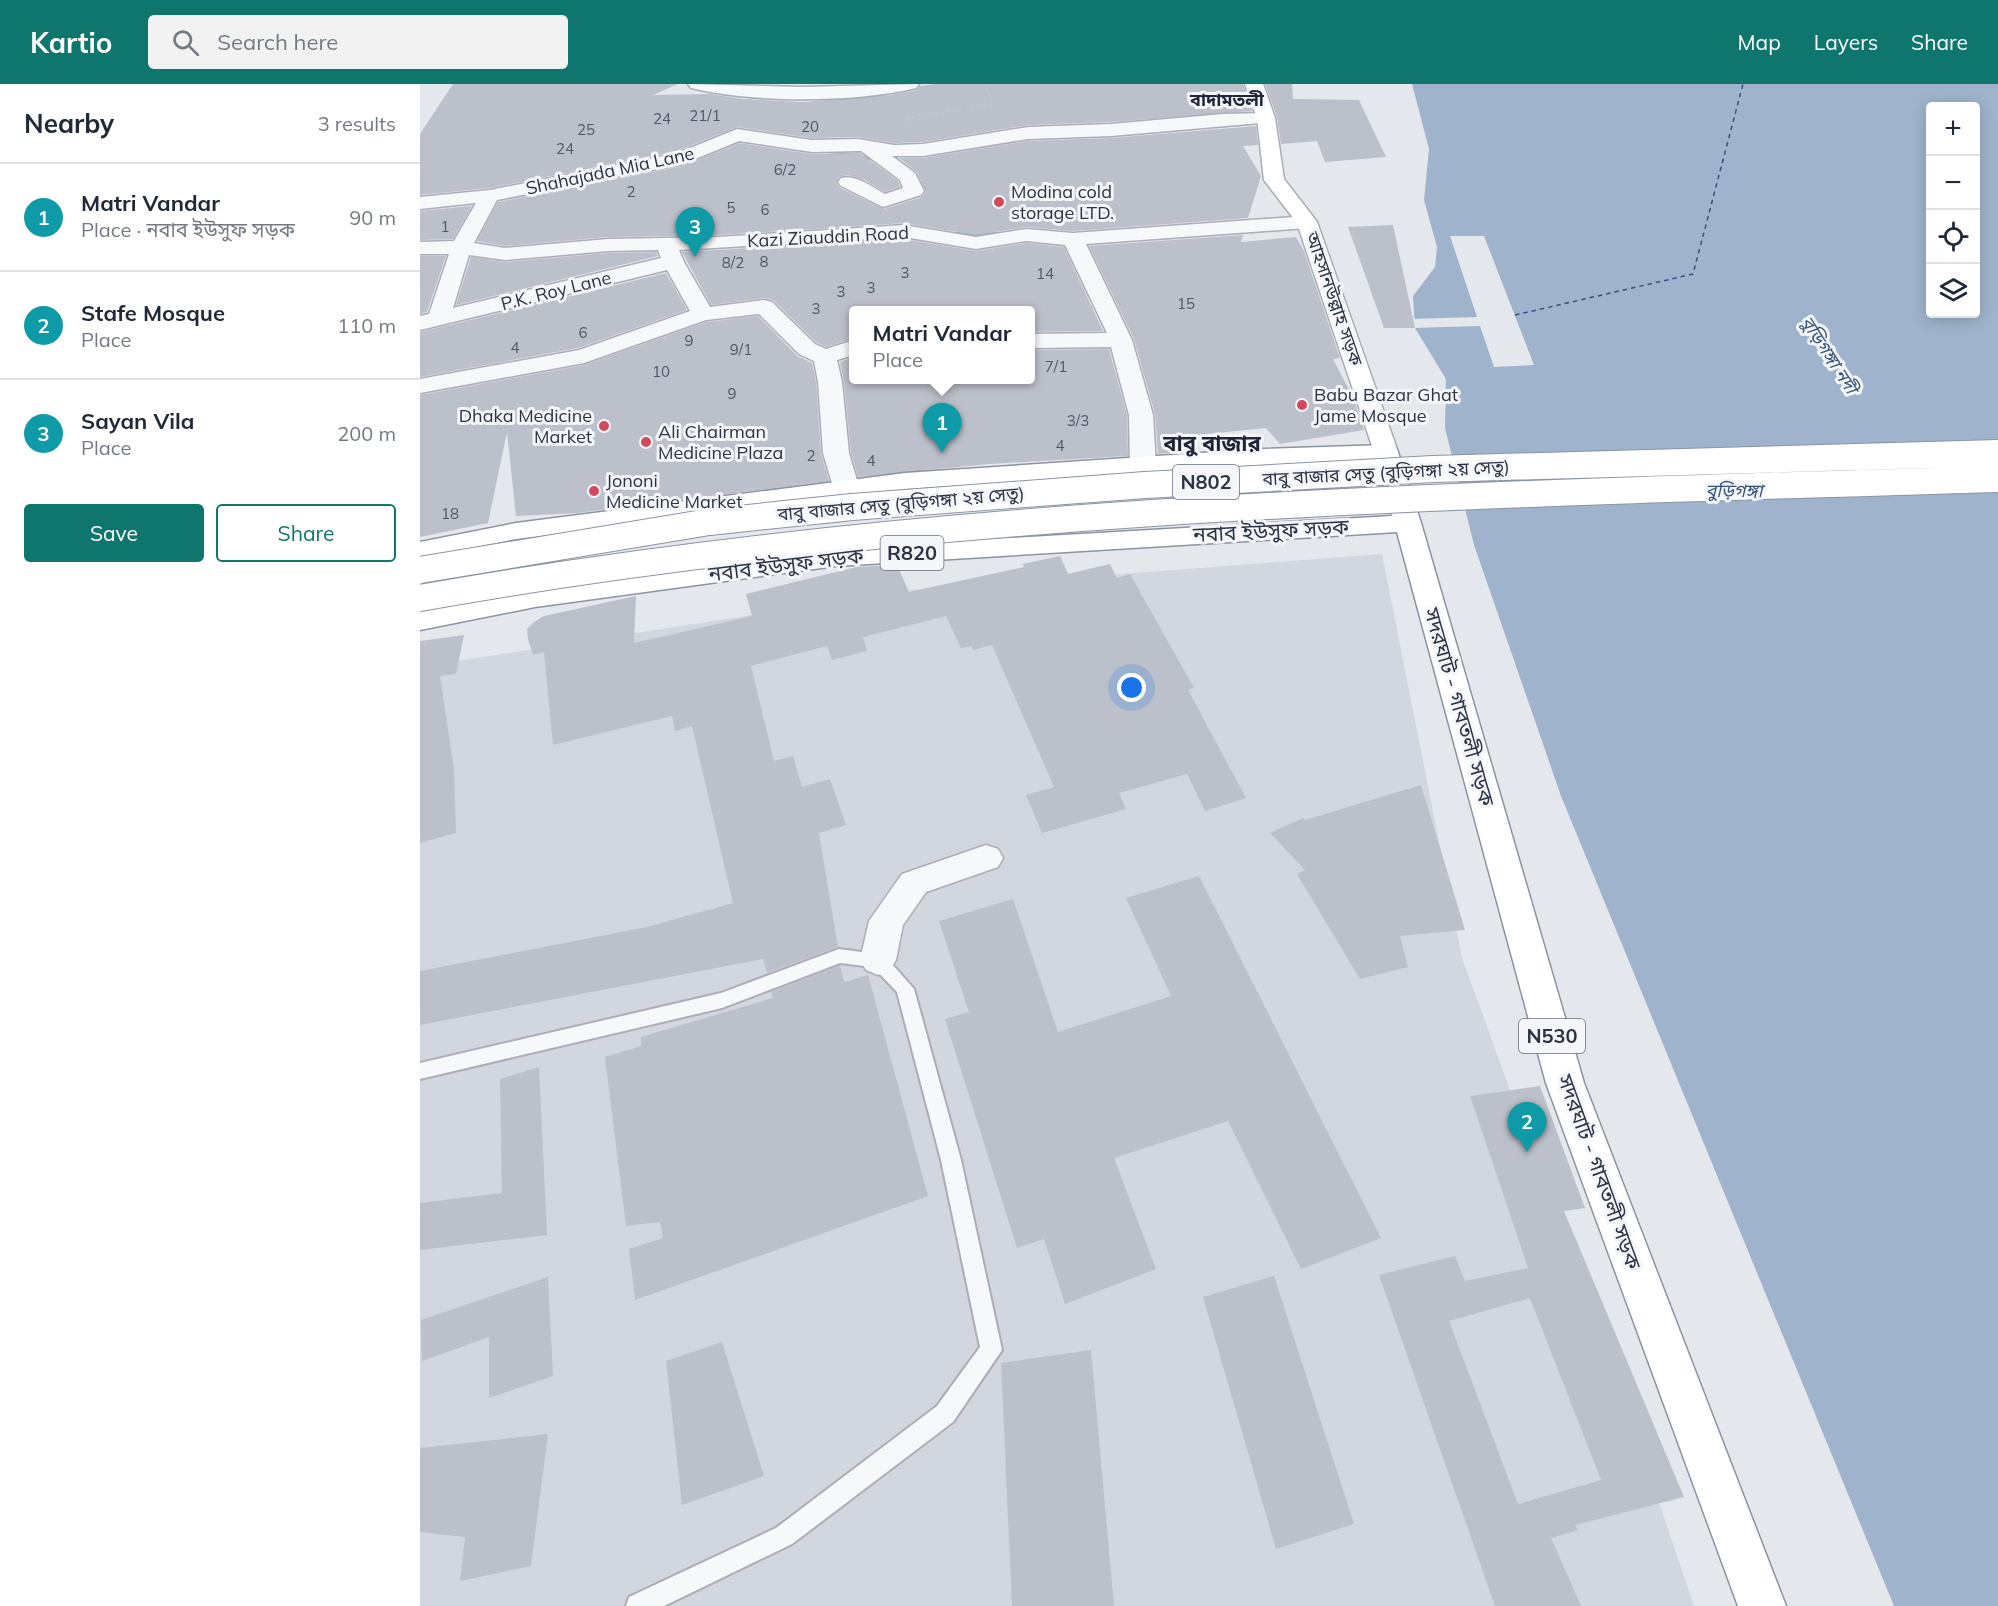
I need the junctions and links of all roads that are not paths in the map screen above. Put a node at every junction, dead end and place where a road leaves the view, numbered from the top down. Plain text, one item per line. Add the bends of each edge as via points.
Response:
1 (697, 84) edge
2 (910, 84) edge
3 (1254, 84) edge
4 (1266, 118) junction
5 (868, 148) junction
6 (848, 182) dead end
7 (490, 196) junction
8 (420, 203) edge
9 (1307, 222) junction
10 (1073, 239) junction
11 (461, 247) junction
12 (420, 248) edge
13 (670, 254) junction
14 (703, 314) junction
15 (430, 321) edge
16 (1121, 340) junction
17 (1035, 341) edge
18 (849, 349) edge
19 (825, 357) junction
20 (420, 386) edge
21 (1386, 452) junction
22 (1998, 453) edge
23 (1143, 466) junction
24 (1998, 479) edge
25 (850, 498) junction
26 (1408, 523) junction
27 (420, 550) edge
28 (420, 570) edge
29 (420, 597) edge
30 (420, 621) edge
31 (986, 858) dead end
32 (879, 960) junction
33 (420, 1071) edge
34 (638, 1606) edge
35 (1762, 1606) edge

1 - 2 street via 804,92
3 - 4 main road, আহসানউল্লাহ সড়ক
4 - 5 street, Shahajada Mia Lane via 1028,133 923,150
4 - 9 main road, আহসানউল্লাহ সড়ক via 1274,180
5 - 6 street via 908,177 914,191 883,201
5 - 7 street, Shahajada Mia Lane via 812,146 737,135 683,158
7 - 8 street, Shahajada Mia Lane
7 - 11 street, P.K. Roy Lane
9 - 10 street, Kazi Ziauddin Road
9 - 21 main road, আহসানউল্লাহ সড়ক
10 - 13 street, Kazi Ziauddin Road via 1026,236 976,243 904,231
10 - 16 street
11 - 12 street, Kazi Ziauddin Road
11 - 13 street, Kazi Ziauddin Road via 505,254 608,245
11 - 15 street, P.K. Roy Lane
13 - 14 street
13 - 15 street, P.K. Roy Lane
14 - 19 street via 764,307 807,350
14 - 20 street via 584,356
16 - 17 street
16 - 23 street via 1141,415
18 - 19 street
19 - 25 street via 836,453
21 - 23 main road
21 - 26 main road, সদরঘাট - গাবতলী সড়ক / N530
22 - 25 main road, বাবু বাজার সেতু (বুড়িগঙ্গা ২য় সেতু) / N802, bridge via 1433,469
23 - 25 main road via 905,481
24 - 29 main road, বাবু বাজার সেতু (বুড়িগঙ্গা ২য় সেতু) / N802, bridge via 1438,498 1069,518 774,544
25 - 27 main road via 516,531
25 - 28 main road, বাবু বাজার সেতু (বুড়িগঙ্গা ২য় সেতু) / N802, bridge
26 - 30 main road, নবাব ইউসুফ সড়ক / R820 via 836,557 535,598
26 - 35 main road, সদরঘাট - গাবতলী সড়ক / N530 via 1565,1083
31 - 32 street via 914,883 886,921
32 - 33 lane via 839,956 722,1000
32 - 34 lane via 905,989 951,1160 991,1350 945,1414 784,1536

